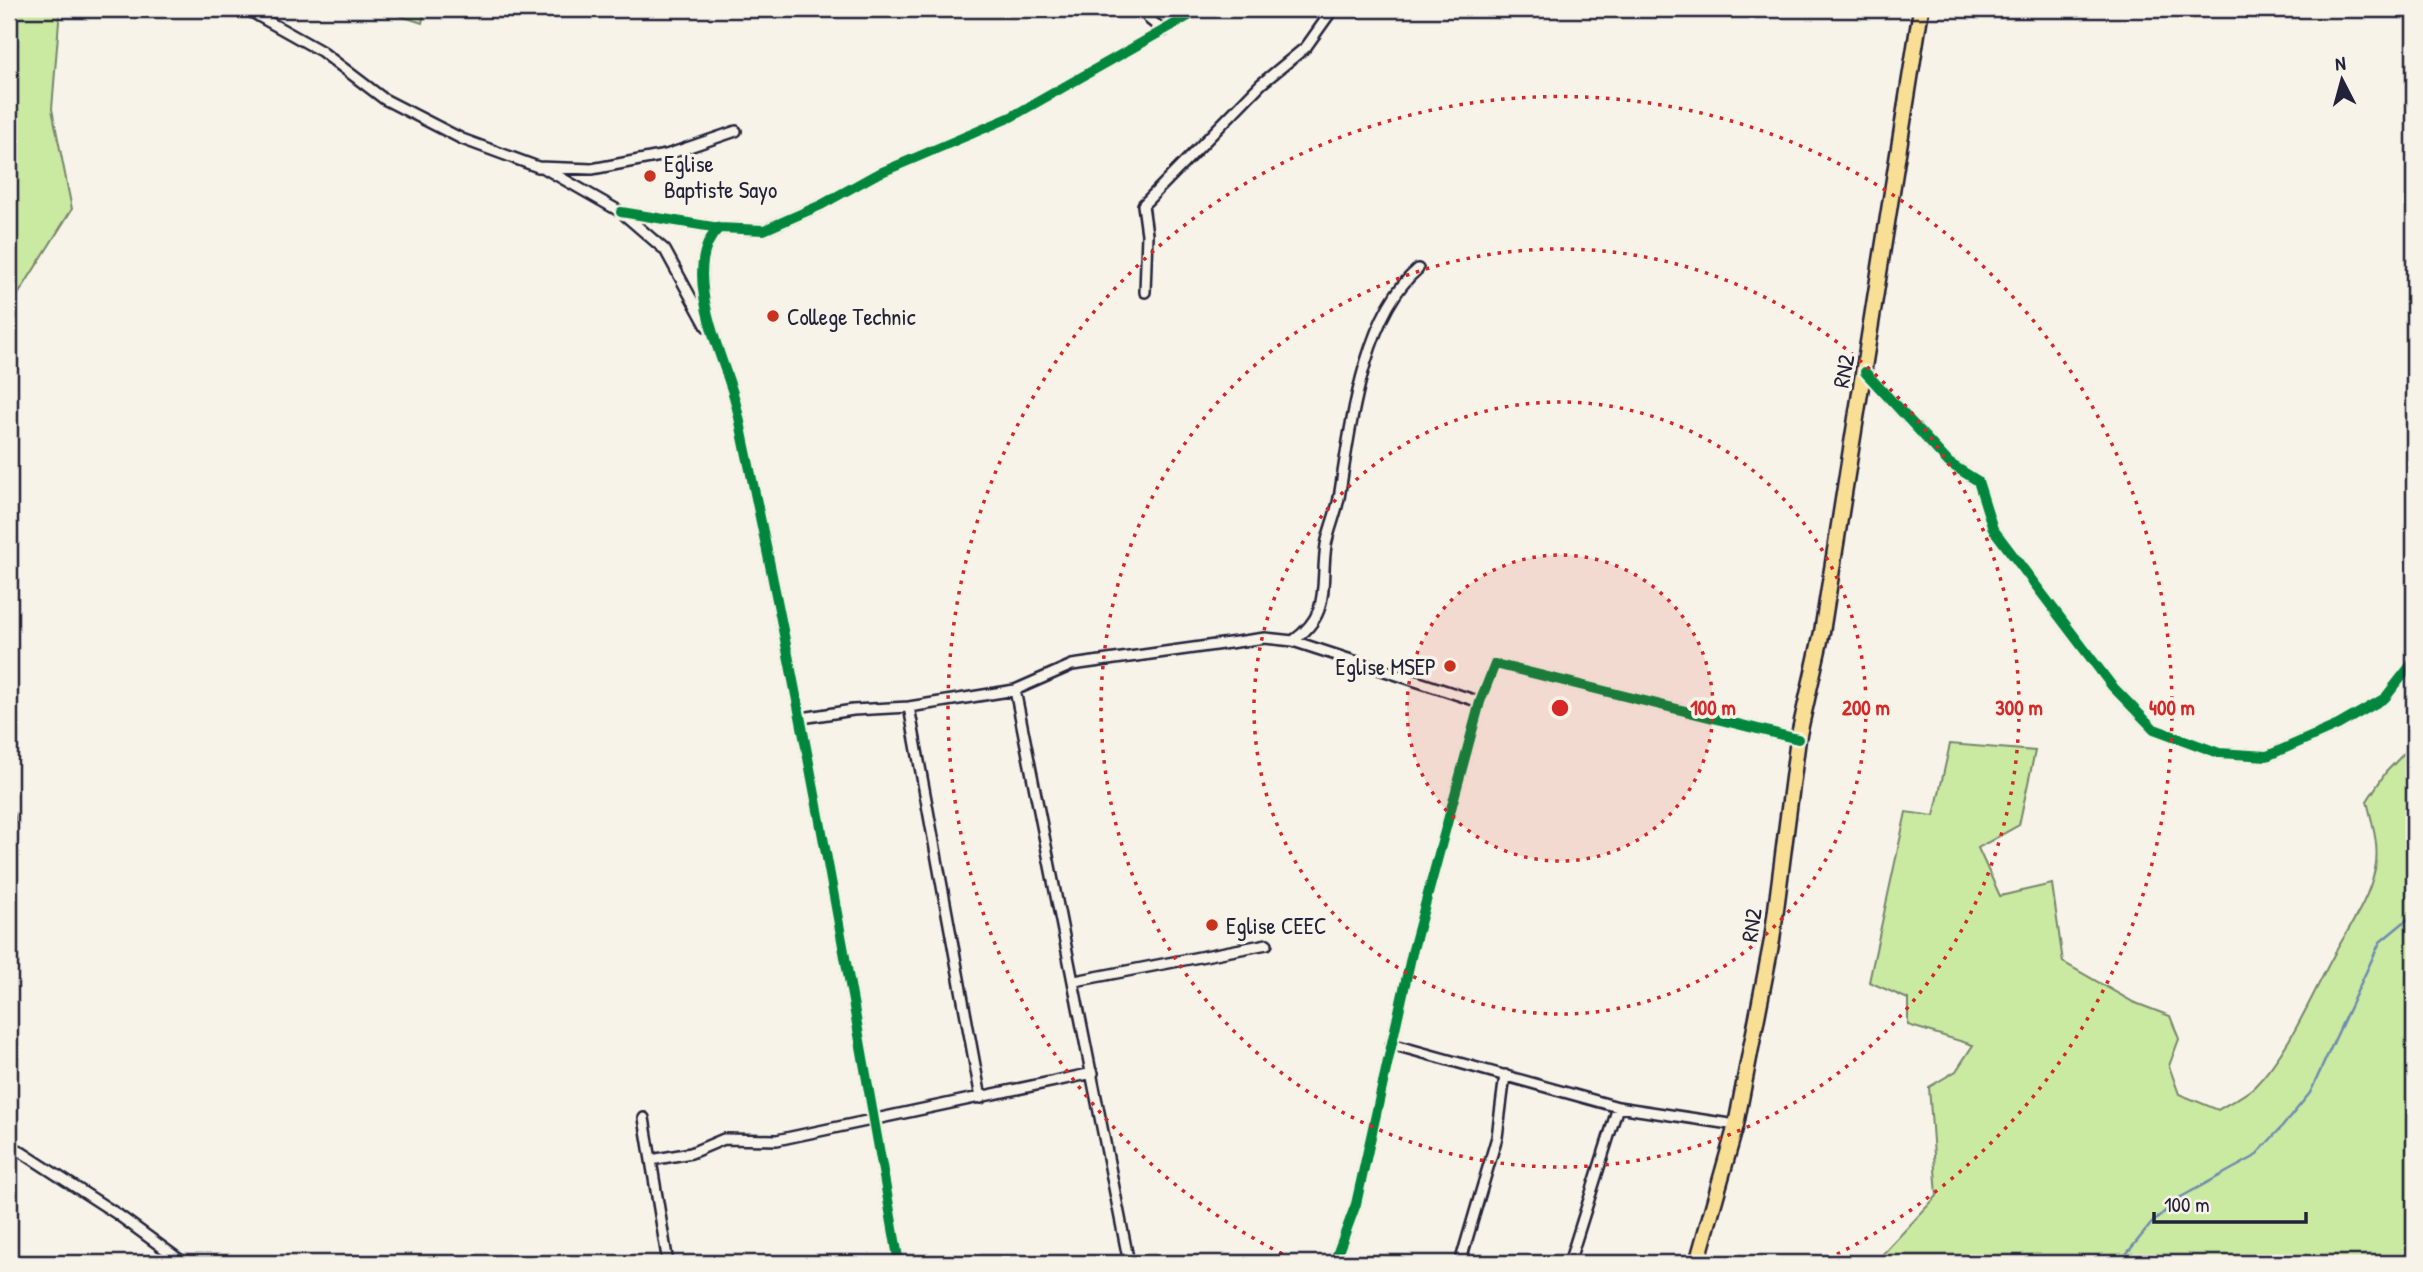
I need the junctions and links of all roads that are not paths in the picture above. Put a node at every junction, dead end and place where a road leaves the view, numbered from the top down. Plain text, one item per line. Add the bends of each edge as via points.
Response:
1 (246, 9) edge
2 (1145, 9) edge
3 (1201, 9) edge
4 (1333, 9) edge
5 (1921, 9) edge
6 (1164, 31) junction
7 (736, 131) dead end
8 (542, 167) junction
9 (621, 212) junction
10 (719, 228) junction
11 (1418, 269) dead end
12 (1145, 292) dead end
13 (711, 334) junction
14 (1865, 372) junction
15 (1293, 641) junction
16 (2414, 661) edge
17 (1015, 690) junction
18 (1480, 702) junction
19 (909, 707) junction
20 (802, 718) junction
21 (1798, 739) junction
22 (9, 817) edge
23 (9, 834) edge
24 (1267, 944) dead end
25 (1075, 981) junction
26 (1391, 1044) junction
27 (1093, 1073) junction
28 (1505, 1075) junction
29 (981, 1098) junction
30 (1618, 1107) junction
31 (643, 1118) dead end
32 (874, 1119) junction
33 (1736, 1125) junction
34 (9, 1144) edge
35 (651, 1160) junction
36 (184, 1263) edge
37 (668, 1263) edge
38 (899, 1263) edge
39 (1129, 1263) edge
40 (1334, 1263) edge
41 (1460, 1263) edge
42 (1569, 1263) edge
43 (1697, 1263) edge

1 - 8 street via 321,51 384,99 462,139
2 - 6 street via 1149,19
3 - 6 street
4 - 12 street via 1306,47 1261,84 1143,205
5 - 14 main road, RN2
6 - 10 street via 1012,117 875,175 810,210 764,230
7 - 8 street via 666,156 586,170
8 - 9 street
9 - 10 street
9 - 13 street via 665,250
10 - 13 street via 708,238 702,269
11 - 15 street via 1396,290 1383,316 1358,390 1326,544 1323,595 1311,628
13 - 20 street via 734,398
14 - 16 street via 1949,463 1978,481 1993,529 2112,686 2154,729 2219,753 2267,756 2385,698
14 - 21 main road, RN2 via 1822,632
15 - 17 street via 1265,638 1072,665
15 - 18 street
17 - 19 street
17 - 25 street
18 - 21 street via 1495,664 1502,663
18 - 26 street
19 - 20 street
19 - 29 street
20 - 32 street
21 - 33 main road, RN2 via 1772,940
22 - 23 street
24 - 25 street
25 - 27 street
26 - 28 street
26 - 40 street via 1356,1205
27 - 29 street
27 - 39 street
28 - 30 street
28 - 41 street via 1497,1137
29 - 32 street
30 - 33 street
30 - 42 street
31 - 35 street
32 - 35 street via 776,1140 724,1139 691,1153
32 - 38 street
33 - 43 main road, RN2
34 - 36 street
35 - 37 street

